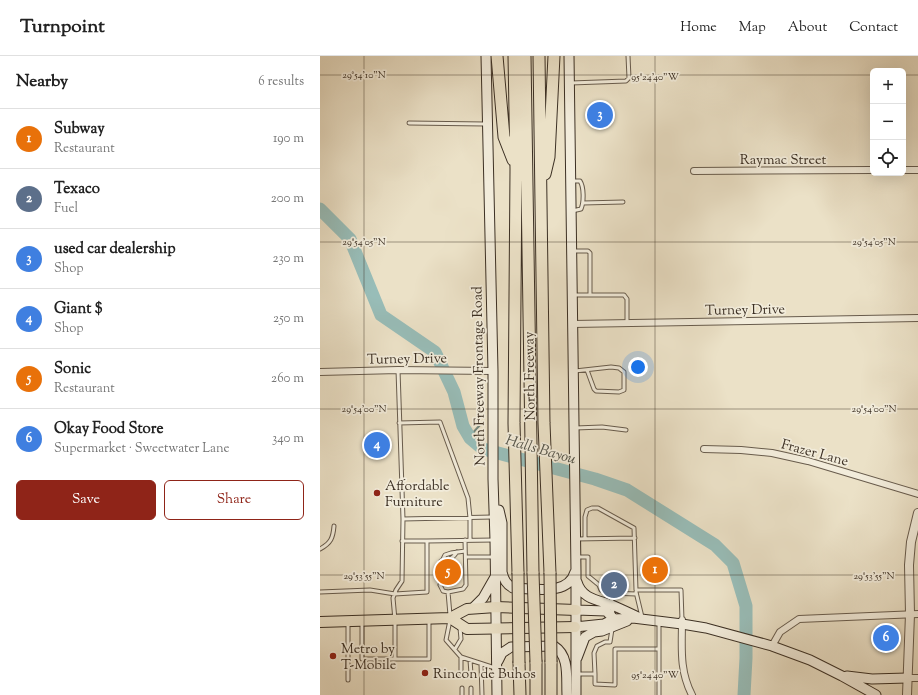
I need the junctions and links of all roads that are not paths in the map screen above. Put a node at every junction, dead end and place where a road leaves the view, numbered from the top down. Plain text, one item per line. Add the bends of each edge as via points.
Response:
1 (486, 56) edge
2 (498, 56) edge
3 (514, 56) edge
4 (525, 56) edge
5 (539, 56) edge
6 (554, 56) edge
7 (569, 56) edge
8 (628, 56) edge
9 (569, 83) junction
10 (409, 123) dead end
11 (487, 124) junction
12 (516, 169) junction
13 (870, 170) edge
14 (906, 170) edge
15 (918, 170) edge
16 (694, 171) dead end
17 (571, 181) junction
18 (541, 187) junction
19 (571, 193) junction
20 (583, 193) junction
21 (623, 202) dead end
22 (583, 203) junction
23 (571, 211) junction
24 (572, 251) junction
25 (572, 294) junction
26 (590, 295) junction
27 (918, 318) edge
28 (627, 323) junction
29 (572, 324) junction
30 (398, 370) junction
31 (587, 370) junction
32 (493, 371) junction
33 (573, 371) junction
34 (320, 372) edge
35 (399, 423) junction
36 (574, 428) junction
37 (626, 430) dead end
38 (704, 449) dead end
39 (493, 479) junction
40 (918, 494) edge
41 (918, 513) edge
42 (495, 517) junction
43 (470, 518) junction
44 (403, 519) junction
45 (334, 526) dead end
46 (634, 538) junction
47 (580, 539) junction
48 (465, 540) junction
49 (470, 540) junction
50 (495, 540) junction
51 (402, 541) junction
52 (426, 541) junction
53 (320, 549) edge
54 (465, 551) junction
55 (457, 552) junction
56 (466, 557) junction
57 (496, 557) junction
58 (576, 557) junction
59 (441, 561) junction
60 (576, 575) junction
61 (496, 576) junction
62 (440, 579) dead end
63 (440, 586) dead end
64 (320, 592) edge
65 (448, 592) junction
66 (636, 592) junction
67 (611, 593) junction
68 (395, 594) junction
69 (612, 605) junction
70 (496, 607) junction
71 (473, 608) junction
72 (576, 610) junction
73 (914, 614) edge
74 (429, 618) junction
75 (450, 618) junction
76 (638, 619) junction
77 (395, 620) junction
78 (348, 621) junction
79 (362, 621) junction
80 (320, 622) edge
81 (682, 622) junction
82 (613, 623) junction
83 (460, 624) junction
84 (659, 625) dead end
85 (575, 627) junction
86 (497, 628) junction
87 (610, 642) junction
88 (769, 645) junction
89 (455, 649) junction
90 (615, 649) junction
91 (659, 649) junction
92 (348, 650) junction
93 (362, 651) junction
94 (461, 658) junction
95 (395, 659) junction
96 (470, 660) junction
97 (575, 660) junction
98 (481, 664) junction
99 (497, 665) junction
100 (461, 674) dead end
101 (470, 674) dead end
102 (575, 674) junction
103 (595, 674) junction
104 (842, 676) junction
105 (907, 678) junction
106 (918, 678) edge
107 (348, 680) dead end
108 (462, 688) dead end
109 (471, 688) dead end
110 (462, 695) edge
111 (471, 695) edge
112 (482, 695) edge
113 (497, 695) edge
114 (520, 695) edge
115 (536, 695) edge
116 (551, 695) edge
117 (567, 695) edge
118 (576, 695) edge
119 (659, 695) edge
120 (692, 695) edge
121 (876, 695) edge
122 (907, 695) edge

1 - 11 main road, North Freeway Frontage Road
2 - 12 highway via 504,137
3 - 12 highway, North Freeway
4 - 115 highway, North Freeway, bridge
5 - 18 highway, North Freeway
6 - 18 highway via 549,157
7 - 9 main road
8 - 9 lane via 629,78 626,81
9 - 17 main road
10 - 11 lane
11 - 32 main road, North Freeway Frontage Road
12 - 114 highway, North Freeway, bridge via 514,423
13 - 16 street, Raymac Street
14 - 15 street
17 - 19 main road
17 - 20 lane via 580,181
18 - 116 highway, North Freeway, bridge
19 - 20 lane
19 - 23 main road
20 - 22 lane
21 - 22 lane
22 - 23 lane via 581,209
23 - 24 main road
24 - 25 main road
24 - 26 lane via 590,253
25 - 26 lane
25 - 29 main road
26 - 28 lane via 624,295 627,299
27 - 28 street, Turney Drive
28 - 29 street, Turney Drive
29 - 33 main road
30 - 32 street, Turney Drive
30 - 34 street, Turney Drive
30 - 35 lane
31 - 31 lane via 618,368 624,372 624,390 596,391
31 - 33 lane
32 - 39 main road, North Freeway Frontage Road
33 - 36 main road
35 - 43 lane via 440,422 468,498
35 - 44 lane
36 - 37 lane via 602,427
36 - 47 main road via 574,495
38 - 40 street, Frazer Lane via 772,453 808,461
39 - 42 main road, North Freeway Frontage Road
39 - 60 main road via 502,523 502,572 507,584 513,588 557,589 568,585
41 - 73 street via 909,564
42 - 43 lane
42 - 50 main road, North Freeway Frontage Road
43 - 44 lane
43 - 49 lane
44 - 51 lane
45 - 53 lane via 333,537
46 - 47 lane
46 - 47 lane via 634,528 598,508 592,508 587,510
46 - 66 lane
47 - 58 main road
48 - 49 lane
48 - 52 lane
48 - 54 lane
49 - 50 lane
50 - 57 main road, North Freeway Frontage Road
51 - 52 lane
51 - 68 lane via 402,581
52 - 68 lane via 426,592
54 - 55 lane
54 - 56 lane
55 - 59 lane via 448,560
55 - 59 lane via 445,555
56 - 57 lane
56 - 65 lane via 465,588
57 - 61 main road, North Freeway Frontage Road
58 - 60 main road
58 - 67 lane via 588,557 588,576 601,590
59 - 62 lane
60 - 69 main road via 585,595 590,599
60 - 72 main road
61 - 70 main road, North Freeway Frontage Road
61 - 71 main road via 483,598
63 - 65 lane via 443,591
64 - 68 lane via 370,590
65 - 75 lane
66 - 67 lane
66 - 76 lane
66 - 81 lane via 681,590
67 - 69 lane
68 - 77 lane
69 - 76 main road
69 - 82 lane
70 - 71 main road
70 - 72 main road
70 - 86 main road, North Freeway Frontage Road
71 - 75 main road
72 - 82 main road via 606,611
72 - 85 main road
73 - 88 street via 799,619 780,632
73 - 105 street
74 - 75 main road
74 - 77 main road
74 - 95 lane via 429,659
75 - 83 main road
75 - 89 lane via 446,640
76 - 81 main road
76 - 82 main road
77 - 79 main road
77 - 95 lane
78 - 79 main road
78 - 80 main road
78 - 92 lane
79 - 93 lane
81 - 88 main road
81 - 120 street via 682,662
82 - 85 main road
82 - 87 lane
82 - 97 main road via 585,637
83 - 86 main road via 467,628
83 - 89 lane via 461,639
84 - 91 lane
85 - 86 main road
85 - 97 main road
86 - 99 main road, North Freeway Frontage Road
87 - 90 lane
87 - 103 lane via 598,646 594,653
88 - 104 main road via 810,660
89 - 94 lane
90 - 91 lane
90 - 103 lane via 615,685 595,684
91 - 119 lane
92 - 93 lane
92 - 107 lane
93 - 95 lane via 362,659
94 - 96 lane
94 - 100 lane
96 - 98 lane
96 - 101 lane
97 - 102 main road
98 - 99 lane
98 - 112 lane
99 - 113 main road, North Freeway Frontage Road
99 - 117 main road via 502,653 510,647 554,646 564,657
102 - 103 lane
102 - 118 main road
104 - 105 main road via 872,679
104 - 121 main road
105 - 106 street
105 - 122 street
108 - 110 lane
109 - 111 lane

